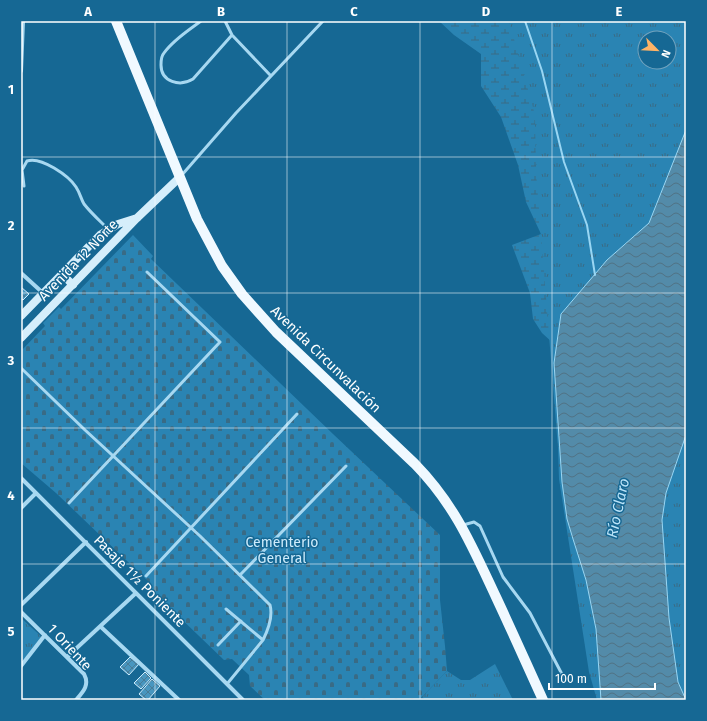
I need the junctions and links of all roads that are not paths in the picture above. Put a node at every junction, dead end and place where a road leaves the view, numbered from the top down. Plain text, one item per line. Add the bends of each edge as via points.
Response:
1 (23, 21) edge
2 (116, 21) edge
3 (201, 21) edge
4 (225, 21) edge
5 (323, 21) edge
6 (232, 35) junction
7 (21, 71) edge
8 (271, 76) junction
9 (179, 178) junction
10 (24, 186) dead end
11 (137, 218) junction
12 (108, 229) junction
13 (148, 272) dead end
14 (21, 273) edge
15 (62, 274) junction
16 (73, 285) junction
17 (43, 293) junction
18 (21, 316) edge
19 (21, 338) edge
20 (21, 368) edge
21 (298, 414) dead end
22 (113, 456) junction
23 (346, 466) dead end
24 (21, 478) edge
25 (36, 493) junction
26 (69, 503) dead end
27 (21, 508) edge
28 (462, 526) junction
29 (191, 528) junction
30 (86, 542) junction
31 (240, 575) junction
32 (146, 576) dead end
33 (136, 593) junction
34 (21, 605) edge
35 (226, 609) dead end
36 (21, 612) edge
37 (241, 621) junction
38 (101, 627) junction
39 (45, 635) junction
40 (263, 640) junction
41 (218, 645) dead end
42 (67, 657) junction
43 (21, 666) edge
44 (565, 680) dead end
45 (227, 684) junction
46 (76, 700) edge
47 (178, 700) edge
48 (243, 700) edge
49 (543, 700) edge

1 - 7 street
2 - 9 main road, Avenida Circunvalación
3 - 6 lane via 162,54 161,70 176,83 186,83 193,79
4 - 6 lane
5 - 8 lane
6 - 8 lane
8 - 9 lane
9 - 11 main road, Avenida 12 Norte
9 - 28 main road, Avenida Circunvalación via 204,235 242,294 276,332 429,478
10 - 12 lane via 22,170 27,161 31,159 42,162 70,179 85,205
11 - 12 main road, Avenida 12 Norte
11 - 16 main road, Avenida 12 Norte
12 - 15 main road, Avenida 12 Norte
13 - 22 lane via 220,342
14 - 17 street
15 - 16 main road
15 - 17 main road, Avenida 12 Norte
16 - 19 main road, Avenida 12 Norte
17 - 18 main road, Avenida 12 Norte
20 - 22 lane
21 - 29 lane
22 - 26 lane
22 - 29 lane
23 - 31 lane
24 - 25 street, Pasaje 1½ Poniente
25 - 27 street
25 - 30 street, Pasaje 1½ Poniente
28 - 44 lane via 474,522 480,526 503,577 530,613
28 - 49 main road, Avenida Circunvalación
29 - 31 lane
29 - 32 lane
30 - 33 street, Pasaje 1½ Poniente
30 - 34 street
31 - 40 lane via 270,605 270,619
33 - 38 street
33 - 45 street, Pasaje 1½ Poniente
35 - 37 lane
36 - 39 street, 1 Oriente
37 - 40 lane
37 - 41 lane
38 - 42 street
38 - 47 street
39 - 42 street, 1 Oriente
39 - 43 street
40 - 45 lane
42 - 46 street, 1 Oriente via 84,674 86,681 86,688
45 - 48 street, Pasaje 1½ Poniente

